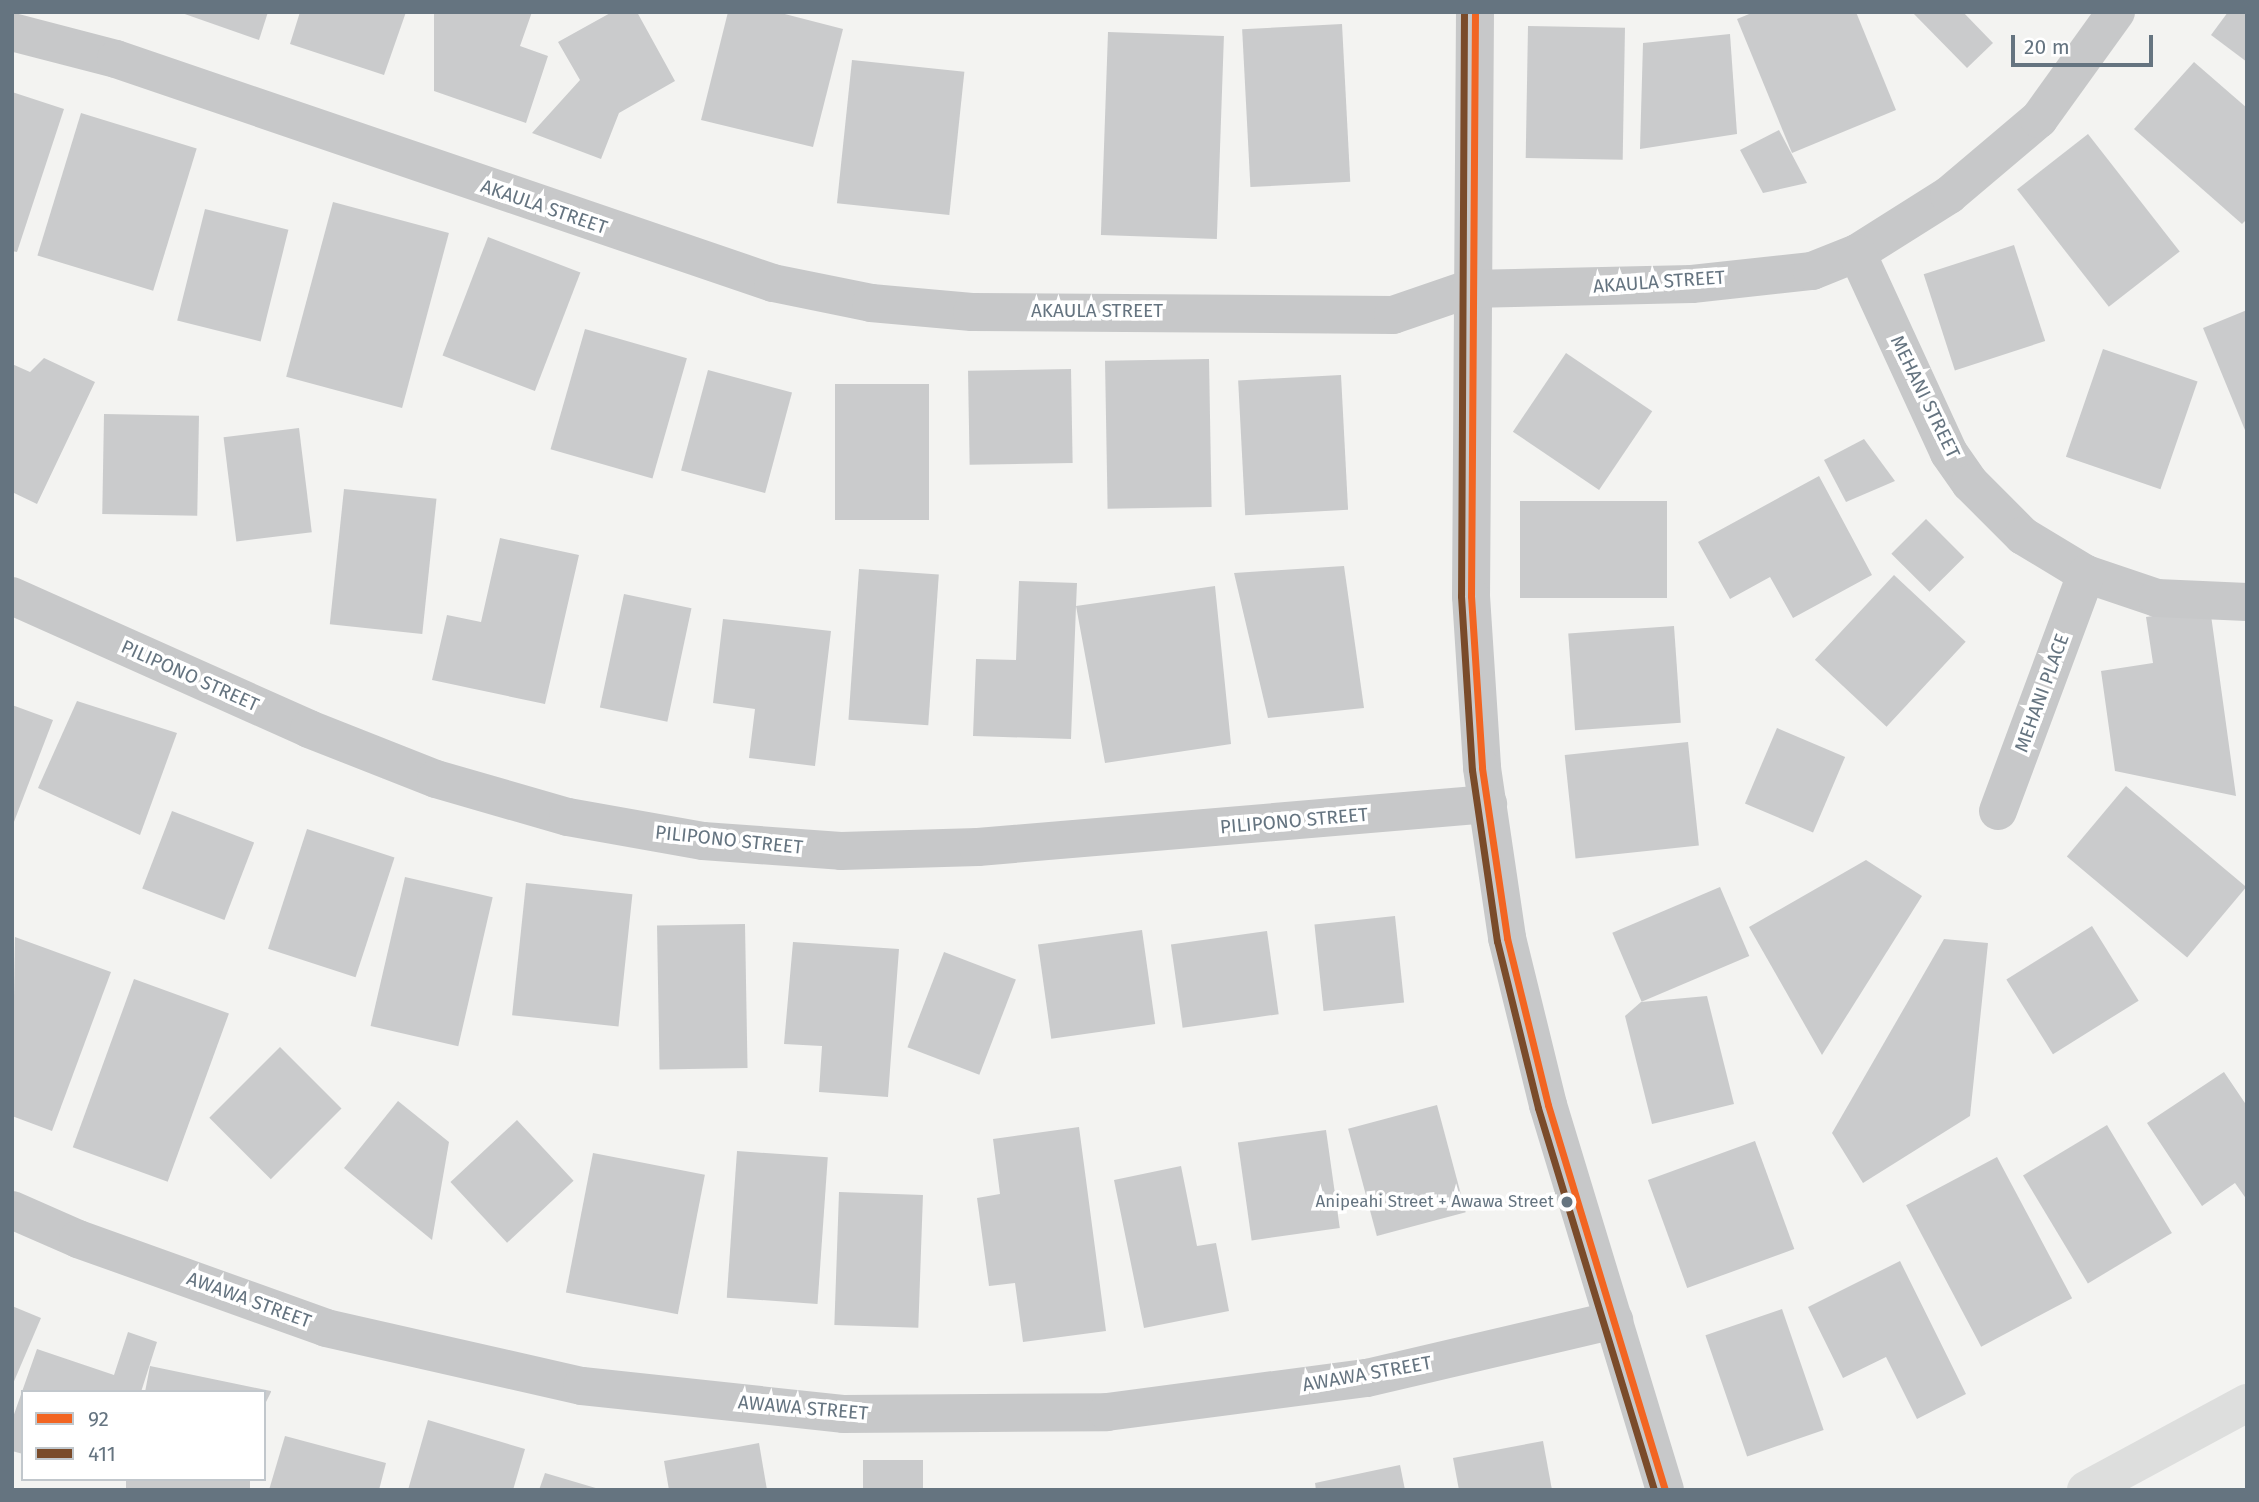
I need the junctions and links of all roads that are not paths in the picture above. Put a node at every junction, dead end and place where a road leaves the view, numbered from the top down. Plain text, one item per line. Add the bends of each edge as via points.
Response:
1 (1475, 12) edge
2 (2116, 12) edge
3 (12, 32) edge
4 (1857, 253) junction
5 (1469, 289) junction
6 (2086, 574) junction
7 (12, 596) edge
8 (2247, 602) edge
9 (1488, 804) junction
10 (1998, 811) dead end
11 (12, 1210) edge
12 (1614, 1320) junction
13 (2247, 1402) edge
14 (1665, 1490) edge
15 (2086, 1490) edge

1 - 5 street
2 - 4 street, AKAULA STREET via 2039,118 1948,195
3 - 5 street, AKAULA STREET via 116,59 677,253 774,283 871,303 972,312 1393,314
4 - 5 street, AKAULA STREET via 1812,271 1692,284
4 - 6 street, MEHANI STREET via 1932,420 1970,483 2023,536
5 - 9 street via 1471,596
6 - 8 street, MEHANI STREET via 2157,598
6 - 10 street, MEHANI PLACE
7 - 9 street, PILIPONO STREET via 309,729 436,779 568,817 703,841 841,851 978,847
9 - 12 street via 1507,938 1548,1105
11 - 12 street, AWAWA STREET via 78,1239 326,1328 582,1386 844,1414 1107,1412 1367,1378
12 - 14 street
13 - 15 main road

